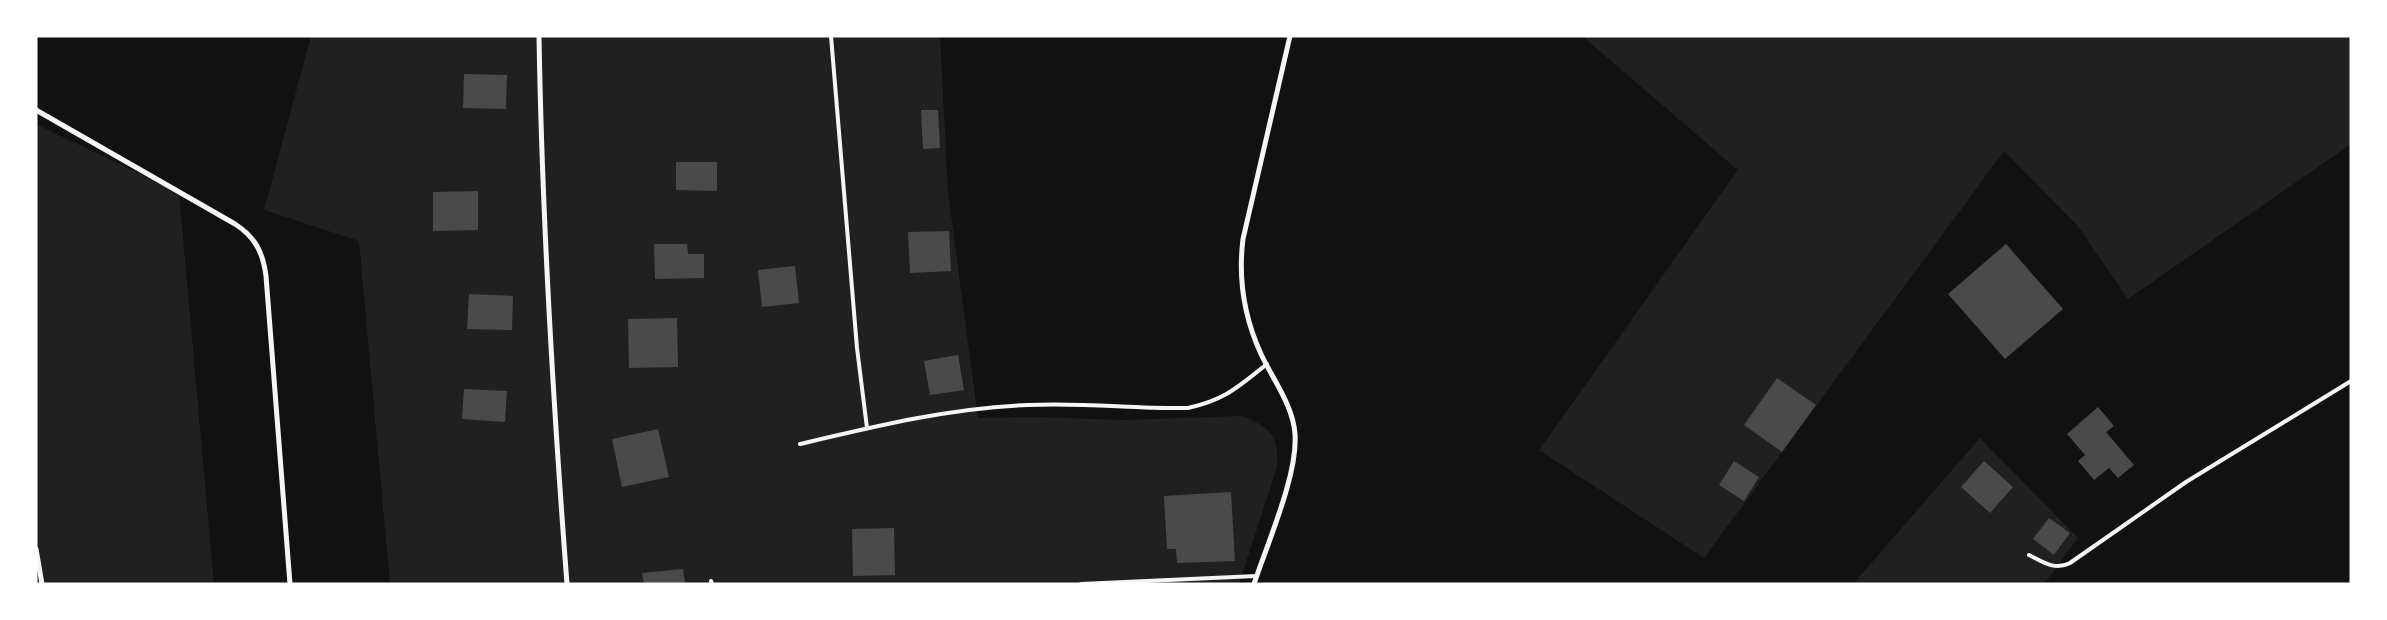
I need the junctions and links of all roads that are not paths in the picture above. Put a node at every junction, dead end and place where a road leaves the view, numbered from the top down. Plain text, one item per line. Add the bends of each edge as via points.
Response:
1 (539, 36) edge
2 (831, 36) edge
3 (1290, 36) edge
4 (36, 110) edge
5 (1266, 364) junction
6 (2351, 381) edge
7 (867, 428) junction
8 (800, 444) dead end
9 (36, 549) edge
10 (2029, 555) dead end
11 (1256, 576) junction
12 (42, 584) edge
13 (290, 584) edge
14 (567, 584) edge
15 (1081, 584) edge
16 (1254, 584) edge

1 - 14 street via 553,403
2 - 7 lane via 857,348
3 - 5 street via 1242,239 1240,265 1242,296 1250,327
4 - 13 street via 235,224 260,249 266,276
5 - 7 lane via 1228,394 1212,403 1188,408 988,407
5 - 11 street via 1292,414 1295,434 1293,463
6 - 10 lane via 2186,482 2070,564 2049,566
7 - 8 lane
9 - 12 street
11 - 15 lane
11 - 16 street

